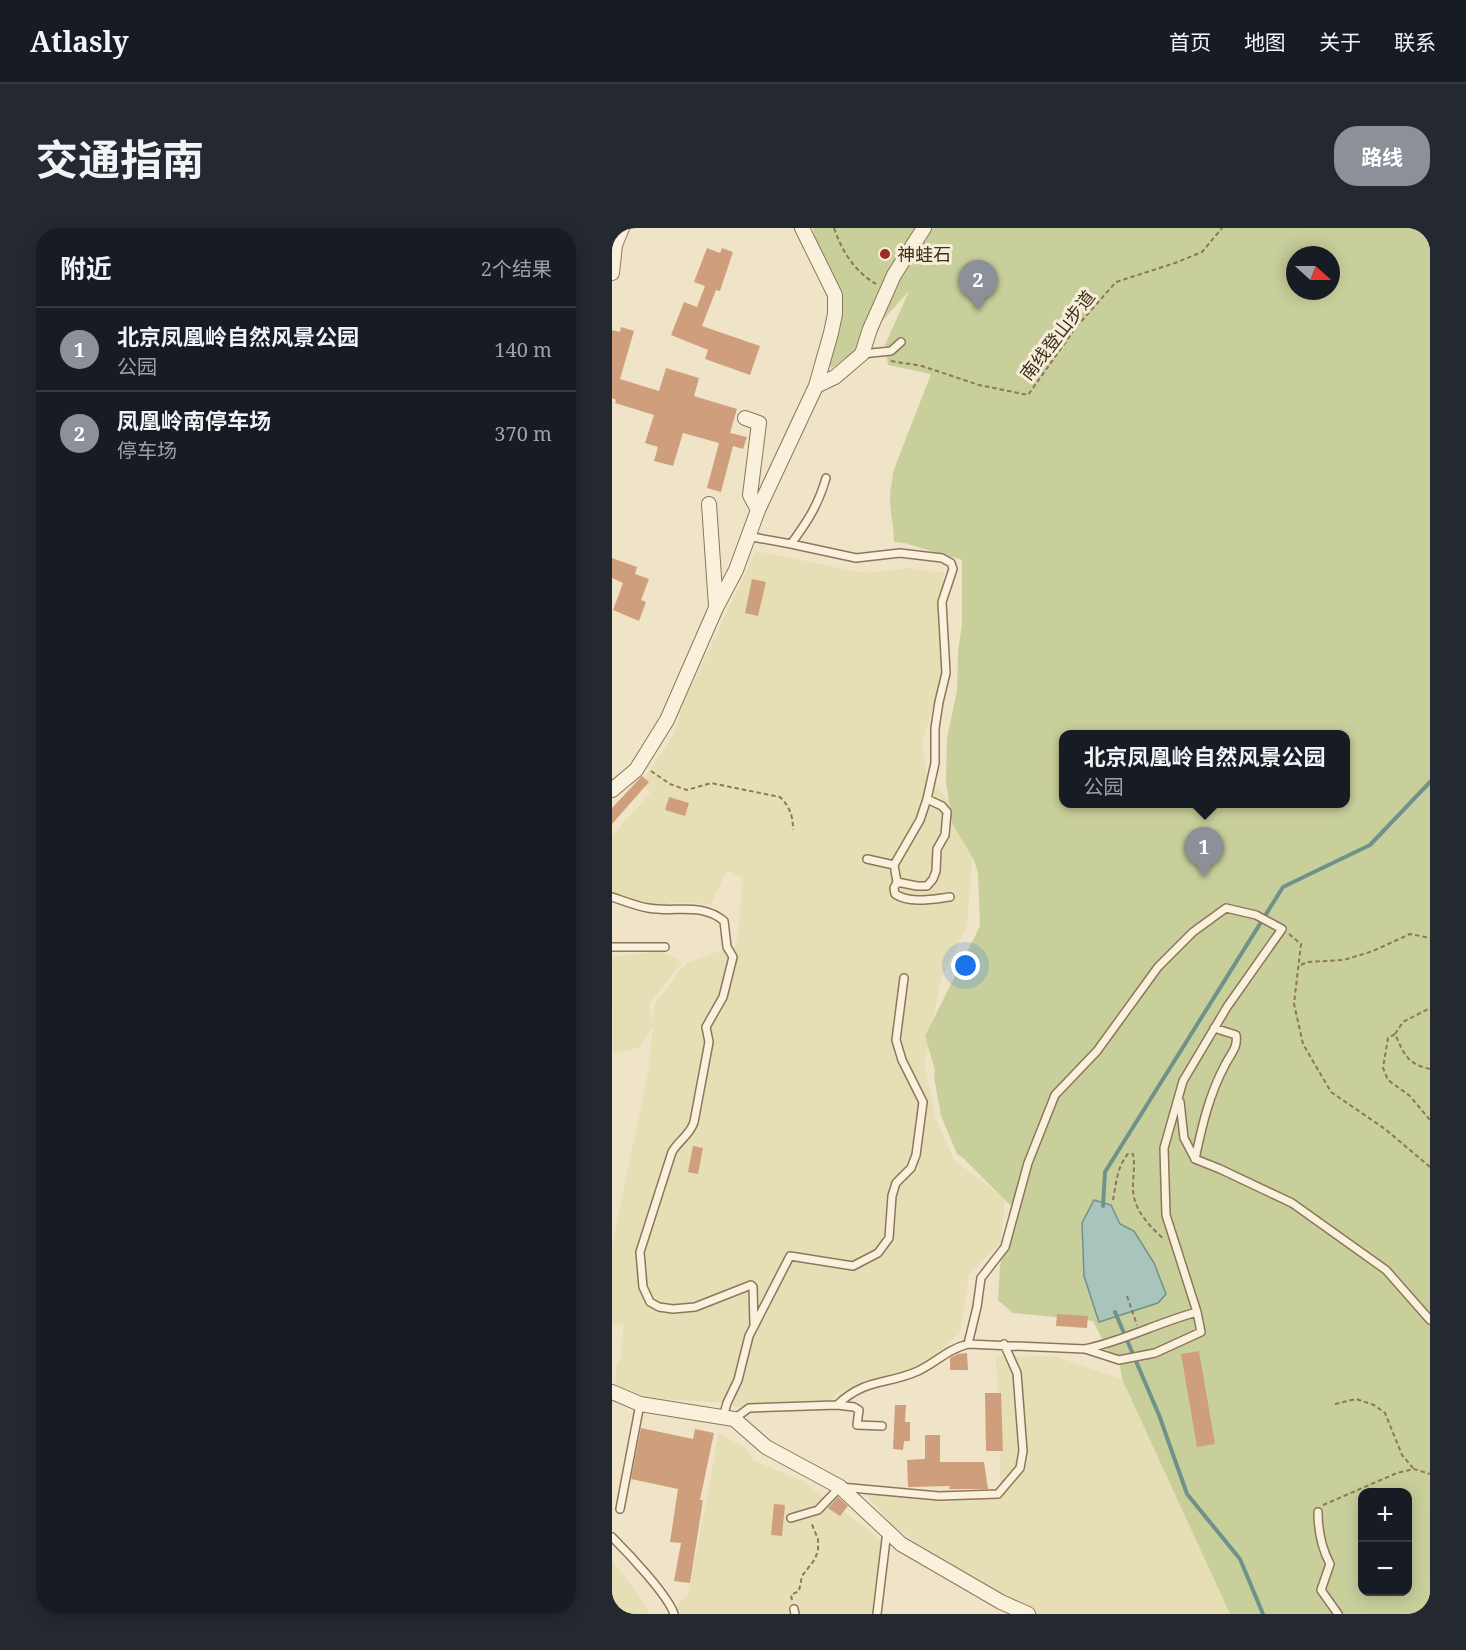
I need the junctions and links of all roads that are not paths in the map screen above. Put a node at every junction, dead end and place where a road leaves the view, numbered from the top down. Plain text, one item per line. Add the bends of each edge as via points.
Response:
1 (622, 228) edge
2 (802, 228) edge
3 (924, 228) edge
4 (612, 273) edge
5 (902, 342) dead end
6 (862, 354) junction
7 (816, 386) junction
8 (745, 418) dead end
9 (825, 478) dead end
10 (709, 504) dead end
11 (758, 510) junction
12 (747, 536) junction
13 (791, 544) junction
14 (716, 608) junction
15 (612, 790) edge
16 (927, 799) junction
17 (867, 859) dead end
18 (894, 865) junction
19 (897, 882) junction
20 (612, 897) edge
21 (950, 897) dead end
22 (612, 947) edge
23 (665, 947) dead end
24 (904, 978) dead end
25 (1214, 1029) junction
26 (1180, 1094) junction
27 (1195, 1160) junction
28 (1197, 1312) junction
29 (1430, 1320) edge
30 (754, 1325) junction
31 (968, 1344) junction
32 (1004, 1344) junction
33 (1085, 1349) junction
34 (612, 1392) edge
35 (640, 1404) junction
36 (837, 1406) junction
37 (729, 1418) junction
38 (882, 1426) dead end
39 (840, 1487) junction
40 (620, 1509) dead end
41 (1318, 1512) road end
42 (791, 1518) dead end
43 (887, 1531) junction
44 (612, 1537) edge
45 (674, 1614) edge
46 (877, 1614) edge
47 (1028, 1614) edge
48 (1338, 1614) edge

1 - 4 street via 615,245
2 - 7 street via 835,295 833,324
3 - 6 street via 894,275
5 - 6 lane via 891,351
6 - 7 street via 835,377
7 - 11 street
8 - 11 street via 759,423 750,495
9 - 13 lane via 813,514
10 - 14 street
11 - 12 street
12 - 13 lane
12 - 14 street via 736,570
13 - 16 lane via 856,558 900,553 942,558 951,564 953,569 942,602 945,681
14 - 15 street via 667,720 636,770
16 - 18 lane via 920,820
16 - 19 lane via 947,812 945,835 937,849 936,871 927,886
17 - 18 lane
18 - 19 lane
19 - 21 lane via 895,894 910,900
20 - 30 lane via 648,908 704,910 724,921 727,947 733,957 723,997 706,1028 709,1042 694,1122 672,1152 640,1252 643,1287 650,1302 674,1309 695,1307 751,1285
22 - 23 lane
24 - 30 lane via 896,1040 923,1102 916,1155 911,1168 896,1183 892,1196 889,1238 878,1253 853,1266 790,1256
25 - 26 lane
25 - 27 lane via 1236,1035 1237,1044 1207,1106
25 - 31 lane via 1282,929 1256,915 1226,908 1193,932 1158,967 1097,1051 1055,1095 1028,1163 1005,1247 981,1278
26 - 27 lane via 1184,1138
26 - 28 lane via 1164,1148 1166,1215
27 - 29 lane via 1292,1203 1386,1270
28 - 33 lane
28 - 33 lane via 1201,1332 1155,1353 1119,1360
30 - 37 lane via 727,1403
31 - 32 lane
31 - 36 lane via 952,1348 918,1371 849,1393
32 - 33 lane
32 - 39 lane via 1017,1372 1023,1451 1020,1468 998,1494 939,1496
34 - 35 street
35 - 37 street
35 - 40 lane
36 - 37 lane via 749,1408
36 - 38 lane via 859,1410 857,1425
37 - 39 street via 766,1447
39 - 42 lane via 818,1510
39 - 43 street
41 - 48 lane via 1322,1549 1330,1564 1321,1590
43 - 46 lane
43 - 47 street via 901,1544 950,1573
44 - 45 lane via 659,1589

